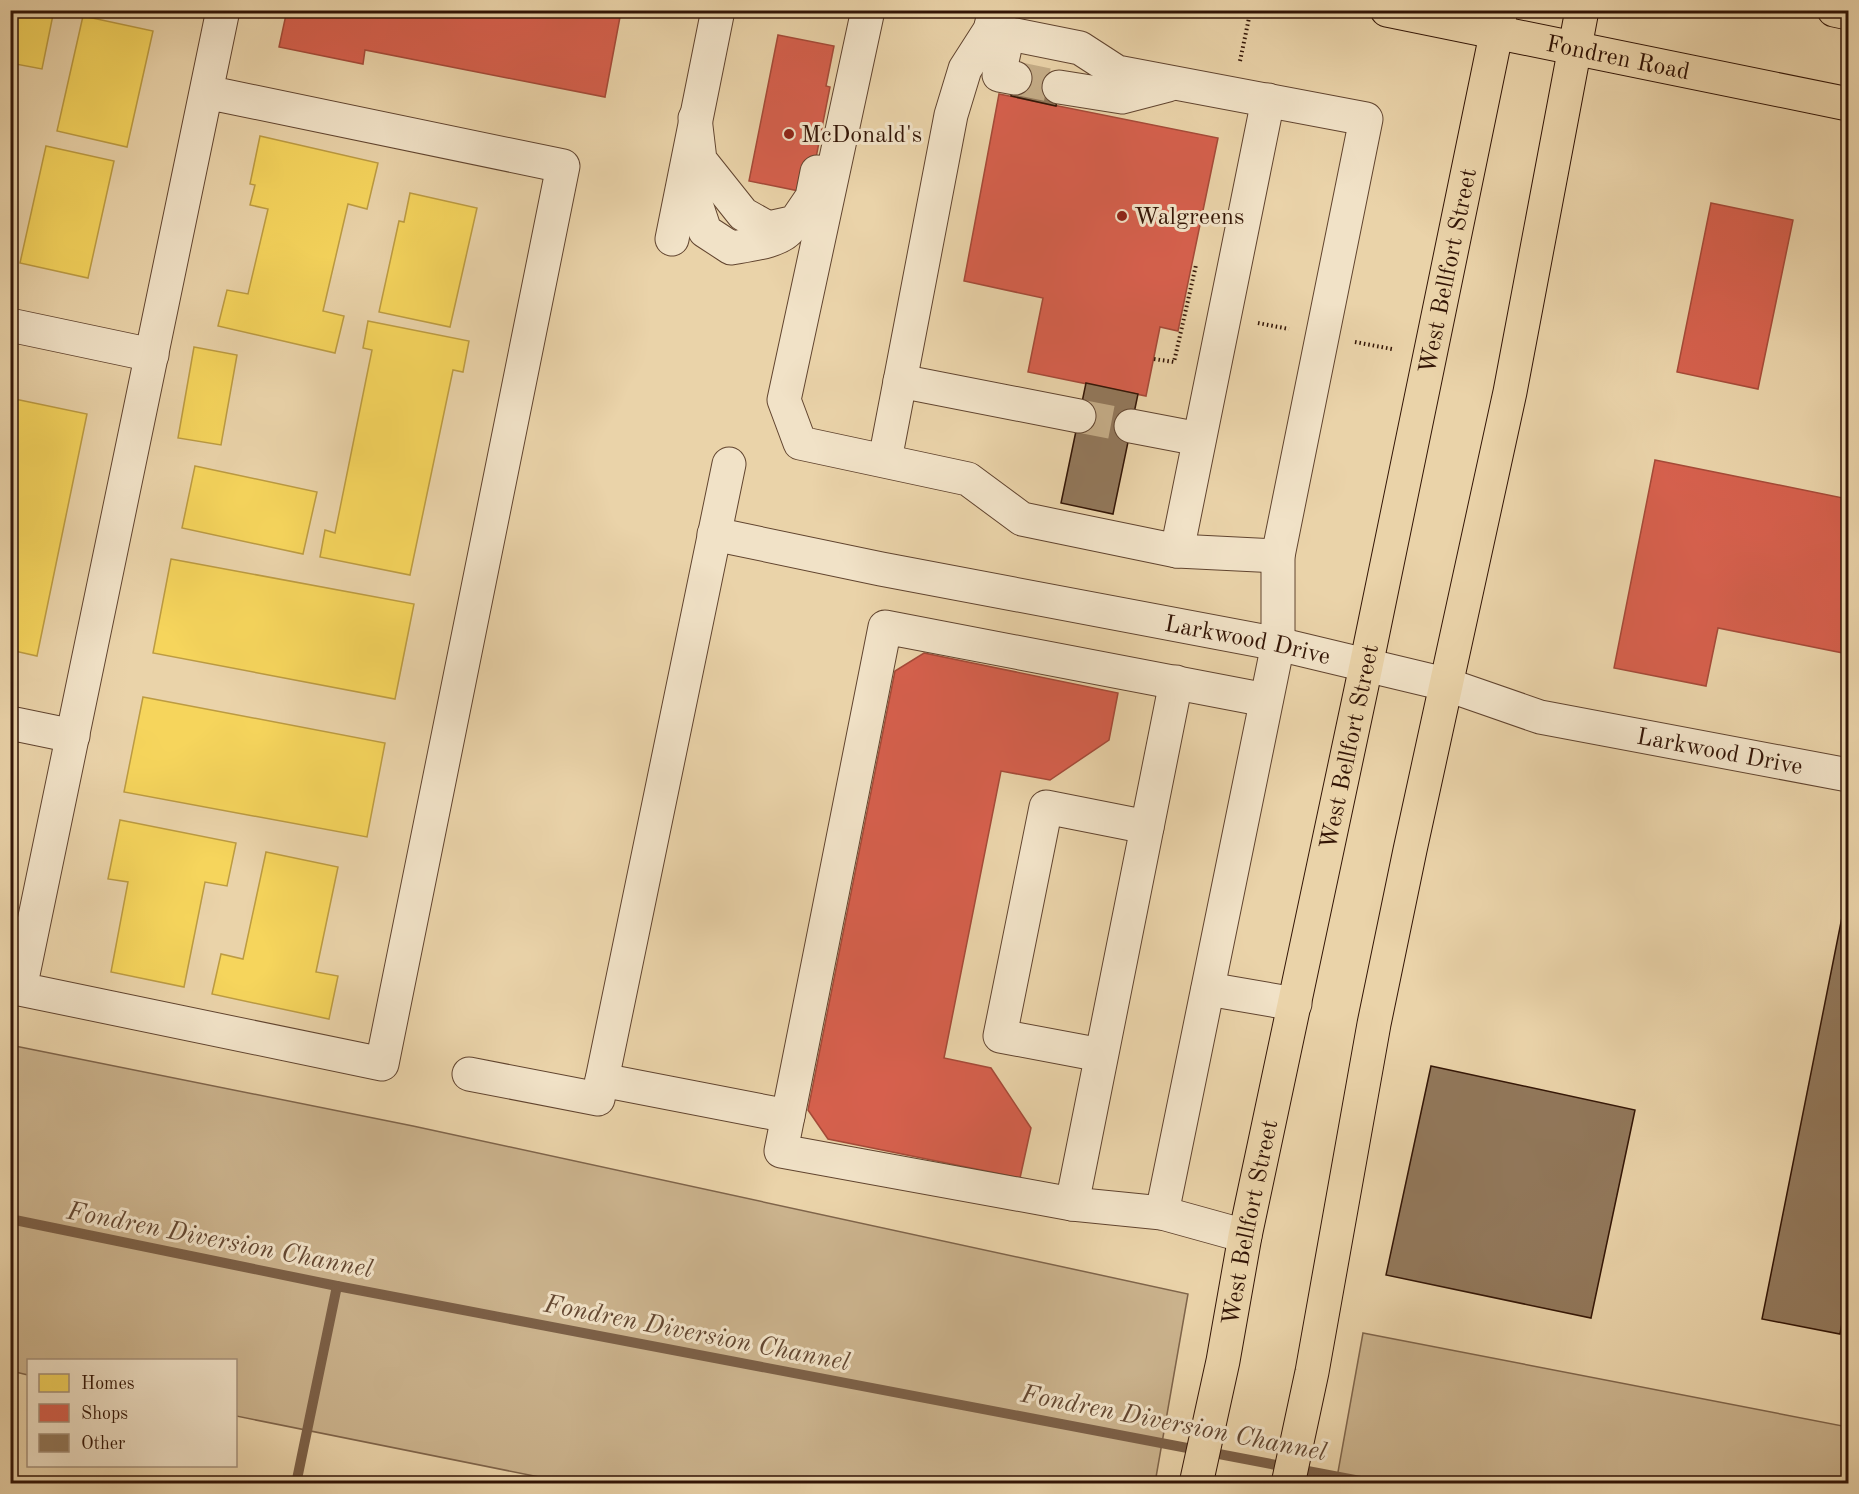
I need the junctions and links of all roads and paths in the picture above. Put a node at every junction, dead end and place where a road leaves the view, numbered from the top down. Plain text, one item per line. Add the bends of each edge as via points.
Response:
1 (223, 10) edge
2 (718, 10) edge
3 (851, 10) edge
4 (868, 10) edge
5 (1387, 10) edge
6 (1582, 10) edge
7 (1834, 10) edge
8 (1848, 13) edge
9 (1499, 22) edge
10 (998, 25) edge
11 (1574, 48) junction
12 (1015, 78) tunnel mouth
13 (1175, 83) junction
14 (1059, 87) tunnel mouth
15 (206, 92) junction
16 (1268, 100) junction
17 (1848, 104) edge
18 (695, 118) junction
19 (672, 239) dead end
20 (1252, 321) dead end
21 (10, 325) edge
22 (1292, 329) dead end
23 (1352, 341) dead end
24 (1392, 349) dead end
25 (152, 355) junction
26 (1154, 358) dead end
27 (1174, 362) dead end
28 (900, 381) junction
29 (1079, 416) tunnel mouth
30 (1131, 426) tunnel mouth
31 (1199, 439) junction
32 (885, 460) junction
33 (729, 464) dead end
34 (714, 534) junction
35 (1177, 551) junction
36 (1278, 556) junction
37 (1278, 644) junction
38 (1366, 666) junction
39 (1176, 682) junction
40 (1445, 684) junction
41 (1266, 700) junction
42 (10, 723) edge
43 (73, 736) junction
44 (1848, 775) edge
45 (1148, 827) junction
46 (1208, 989) junction
47 (1294, 1004) junction
48 (1101, 1055) junction
49 (469, 1074) dead end
50 (602, 1080) junction
51 (788, 1116) junction
52 (1072, 1204) junction
53 (1162, 1213) junction
54 (1245, 1236) junction
55 (1196, 1484) edge
56 (1288, 1484) edge

1 - 15 street
2 - 18 street
3 - 18 street via 812,197 795,222 768,228 743,214 699,160
4 - 32 street via 784,400 800,443
5 - 9 main road, Fondren Road
6 - 11 main road
7 - 8 main road
9 - 11 main road, Fondren Road
9 - 38 main road, West Bellfort Street
10 - 12 street via 999,75
10 - 13 street via 1080,48 1117,72
10 - 28 street via 965,69 951,115
11 - 17 main road, Fondren Road
11 - 40 main road via 1510,392
13 - 14 street via 1122,97
13 - 16 street
15 - 25 street
15 - 43 street via 563,166 382,1064 20,989
16 - 31 street
16 - 36 street via 1366,119
18 - 19 street
20 - 22 path
21 - 25 street
23 - 24 path
25 - 43 street
26 - 27 path
28 - 29 street
28 - 32 street
30 - 31 street
31 - 35 street
32 - 35 street via 968,479 1022,519
33 - 34 street
34 - 37 street, Larkwood Drive
34 - 50 street
35 - 36 street
36 - 37 street
37 - 38 street, Larkwood Drive
37 - 41 street
38 - 40 street, Larkwood Drive
38 - 47 main road, West Bellfort Street
39 - 41 street
39 - 45 street
39 - 51 street via 885,627
40 - 44 street, Larkwood Drive via 1540,717
40 - 56 main road via 1374,1024 1312,1372
41 - 46 street
42 - 43 street
45 - 48 street
45 - 48 street via 1046,807 1000,1036
46 - 47 street
46 - 53 street
47 - 54 main road, West Bellfort Street
48 - 52 street
49 - 50 street via 598,1099
50 - 51 street
51 - 52 street via 781,1151
52 - 53 street
53 - 54 street
54 - 55 main road, West Bellfort Street

